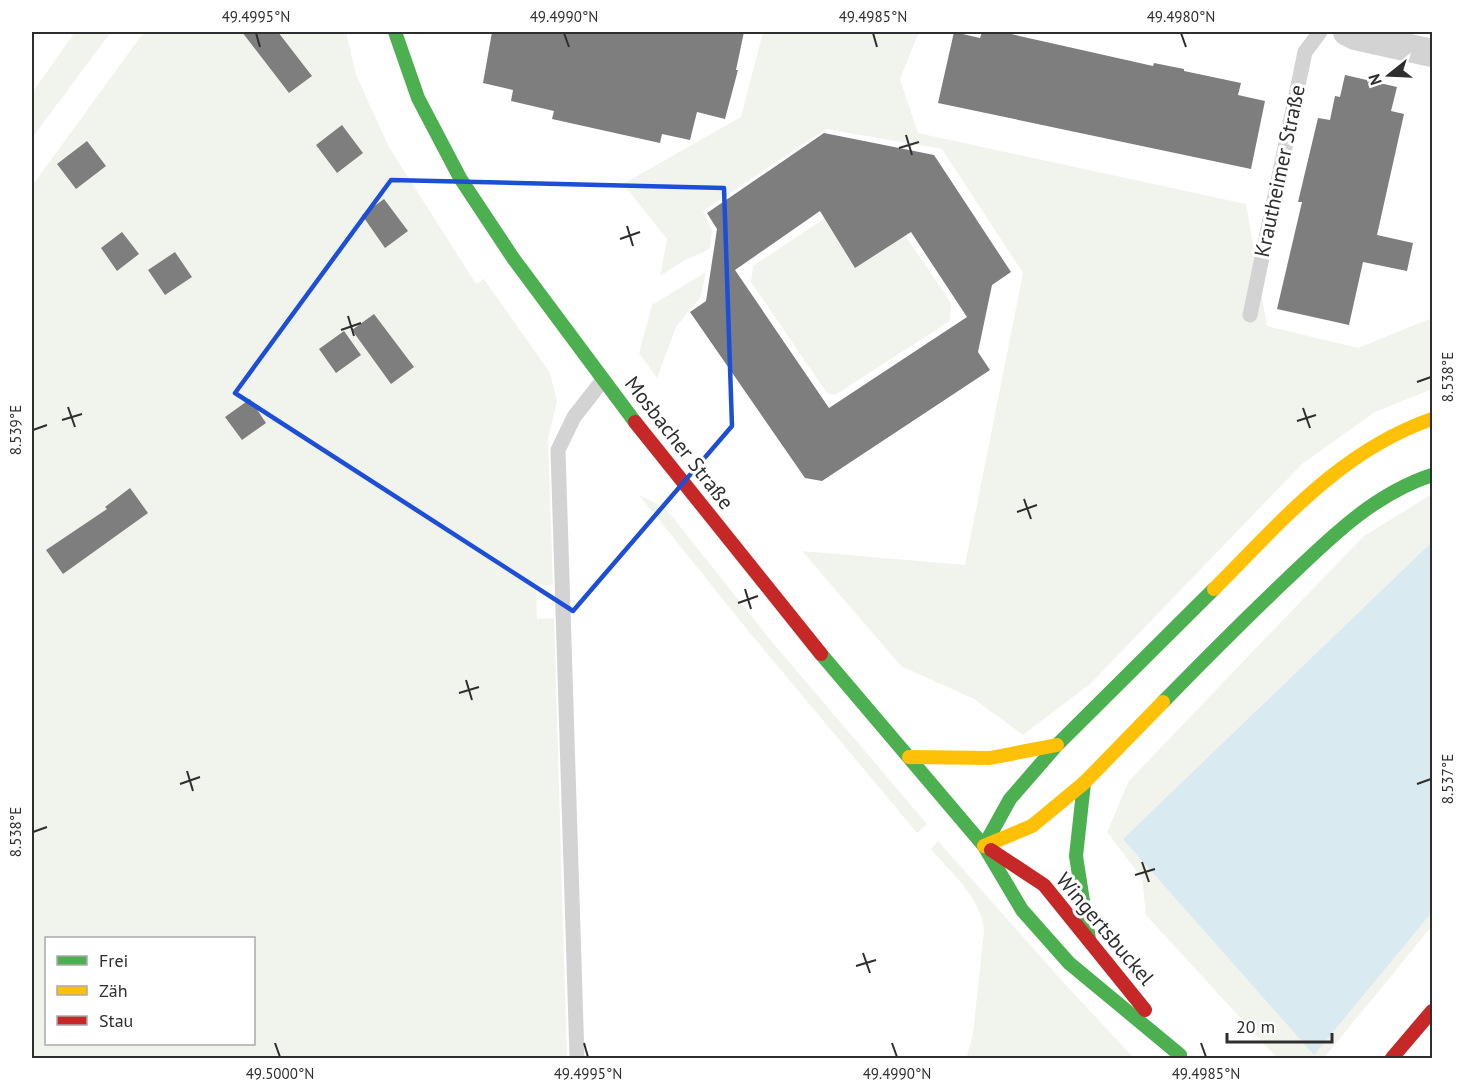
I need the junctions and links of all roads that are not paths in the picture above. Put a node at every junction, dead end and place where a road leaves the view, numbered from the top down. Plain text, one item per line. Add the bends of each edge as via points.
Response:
1 (395, 32) edge
2 (1320, 32) edge
3 (1347, 32) edge
4 (1432, 53) edge
5 (1250, 315) dead end
6 (603, 380) junction
7 (1432, 419) edge
8 (1432, 475) edge
9 (1057, 745) junction
10 (909, 757) junction
11 (1084, 783) junction
12 (984, 846) junction
13 (1089, 939) junction
14 (1432, 1011) edge
15 (1182, 1057) edge
16 (577, 1059) edge
17 (1392, 1059) edge

1 - 6 main road, Mosbacher Straße via 418,98 460,178
2 - 5 lane, Krautheimer Straße via 1305,52
3 - 4 street
6 - 10 main road, Mosbacher Straße via 837,674
6 - 16 lane via 574,417 558,450
7 - 9 main road via 1409,426 1361,452 1319,484
8 - 11 main road via 1381,498 1329,540 1234,629
9 - 10 main road via 990,758
9 - 12 main road via 1010,799
10 - 12 main road, Mosbacher Straße
11 - 12 main road via 1032,826
11 - 13 main road via 1076,856
12 - 13 main road, Wingertsbuckel via 1044,885
12 - 15 main road, Wingertsbuckel via 1022,910 1069,963
13 - 15 main road, Wingertsbuckel
14 - 17 main road

